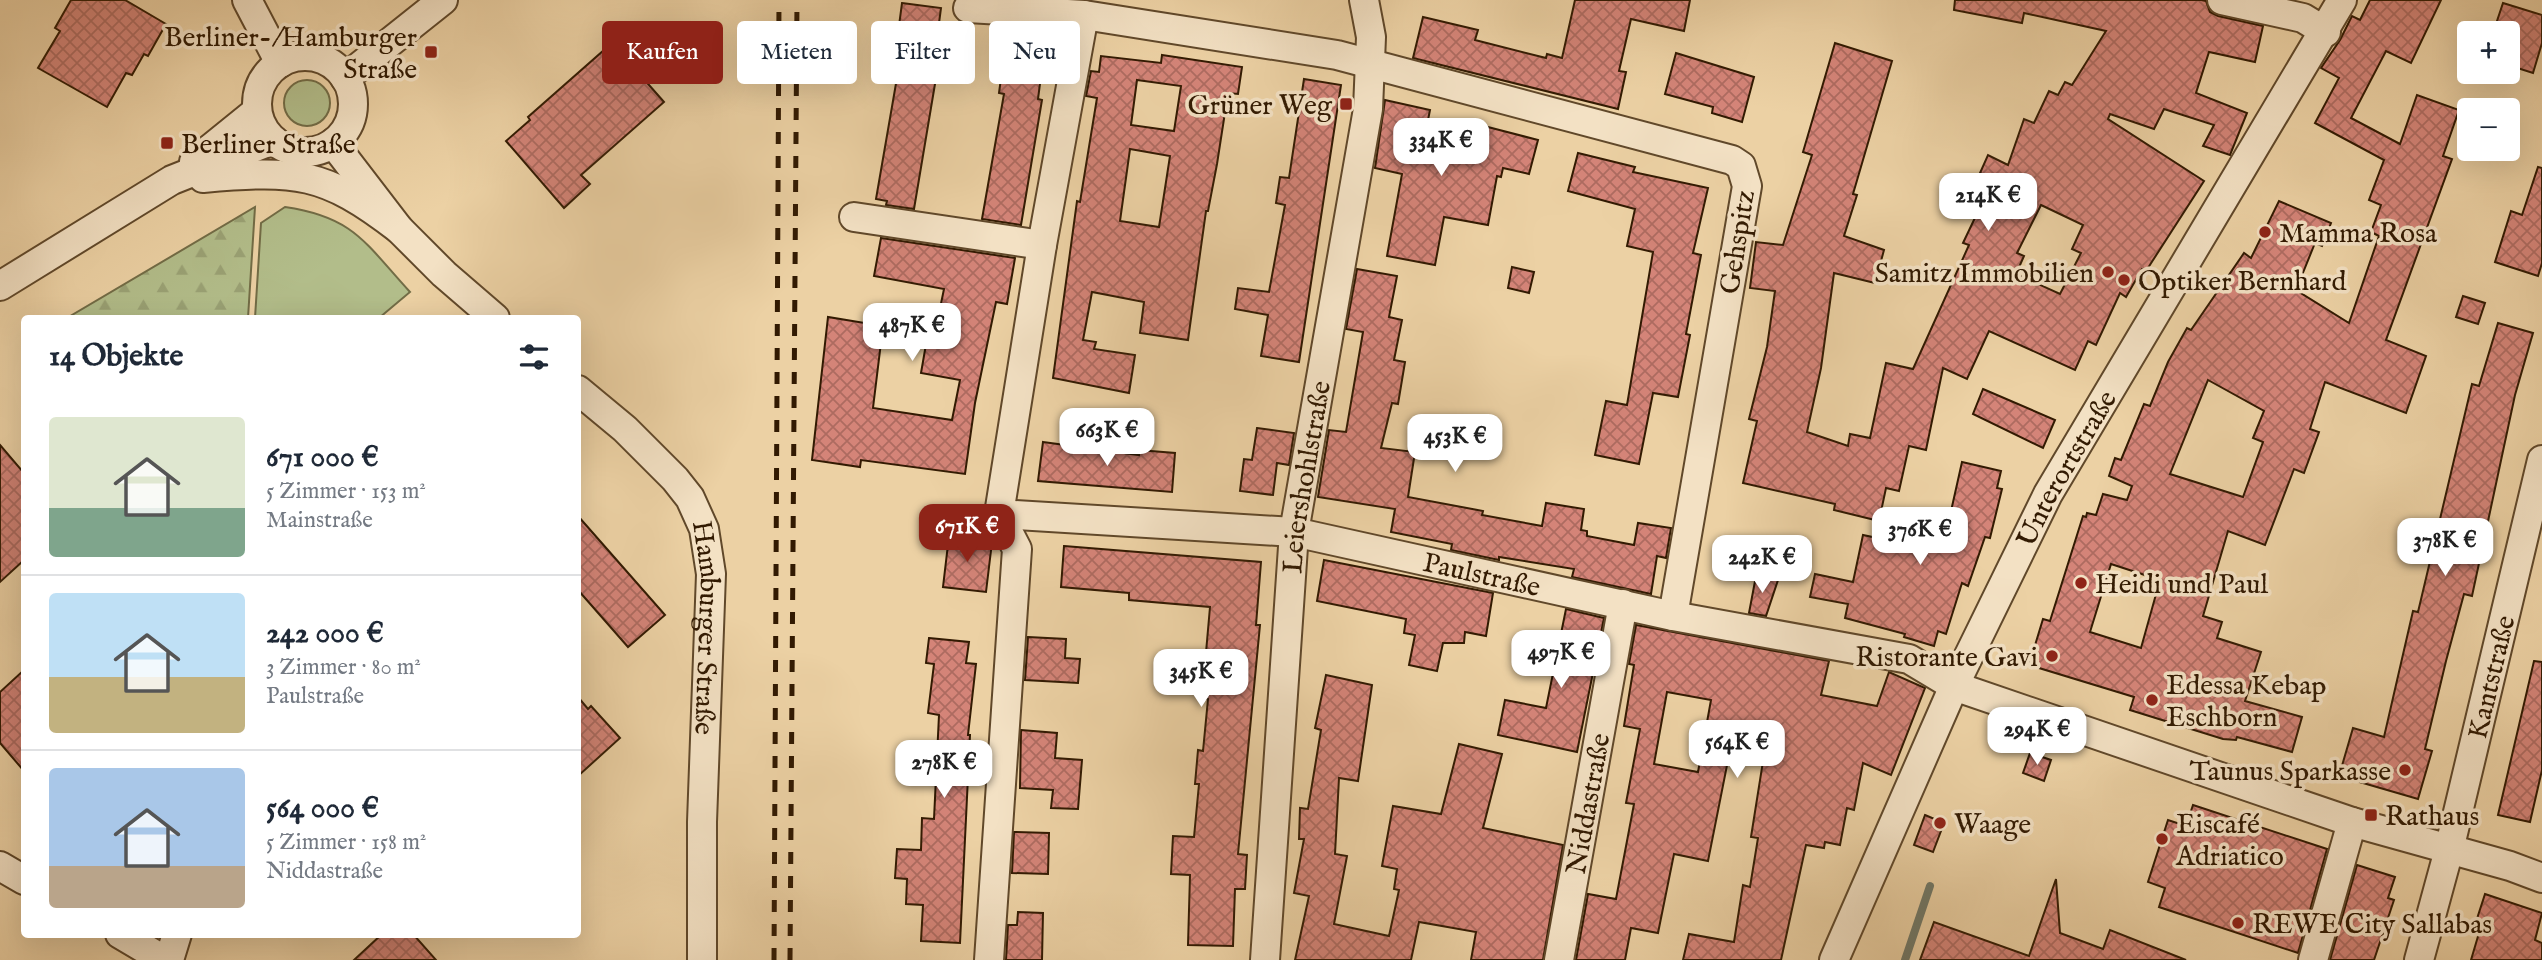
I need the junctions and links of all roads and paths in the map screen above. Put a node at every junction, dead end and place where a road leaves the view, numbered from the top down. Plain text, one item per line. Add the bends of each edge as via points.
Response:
1 (247, 0) edge
2 (443, 0) edge
3 (1364, 0) edge
4 (2222, 0) edge
5 (2342, 0) edge
6 (968, 8) dead end
7 (1084, 15) junction
8 (2326, 32) junction
9 (280, 62) junction
10 (1371, 62) junction
11 (345, 78) junction
12 (257, 111) junction
13 (273, 140) junction
14 (333, 142) junction
15 (172, 180) junction
16 (854, 217) dead end
17 (399, 229) junction
18 (1042, 245) junction
19 (0, 286) edge
20 (492, 315) edge
21 (581, 392) edge
22 (2542, 460) edge
23 (999, 514) junction
24 (1294, 532) junction
25 (1623, 604) junction
26 (1673, 616) junction
27 (1954, 686) junction
28 (2352, 822) junction
29 (2449, 850) junction
30 (0, 866) edge
31 (21, 878) edge
32 (2542, 878) edge
33 (127, 938) edge
34 (175, 938) edge
35 (167, 960) edge
36 (702, 960) edge
37 (989, 960) edge
38 (1265, 960) edge
39 (1559, 960) edge
40 (1834, 960) edge
41 (2313, 960) edge
42 (2419, 960) edge

1 - 9 street
2 - 11 street
3 - 10 street, Leiershohlstraße
4 - 8 street via 2303,18
5 - 8 street, Unterortstraße
6 - 7 street
7 - 10 street
7 - 18 street
8 - 27 street, Unterortstraße via 2079,438
9 - 11 street via 315,57 337,68
9 - 12 street via 259,89
10 - 24 street, Leiershohlstraße via 1368,109
10 - 26 street, Gehspitz via 1741,166 1747,186
11 - 14 street via 351,91 351,113
12 - 13 street
12 - 15 street
13 - 14 street via 303,152
13 - 15 street
14 - 17 street
15 - 17 street via 266,173 317,179 359,198
15 - 19 street
16 - 18 street
17 - 20 street
18 - 23 street
21 - 36 street, Hamburger Straße via 675,479 705,529 710,586
22 - 29 street, Kantstraße
23 - 24 street, Paulstraße
23 - 37 street via 1017,549
24 - 25 street, Paulstraße
24 - 38 street, Leiershohlstraße
25 - 26 street, Paulstraße
25 - 39 street, Niddastraße
26 - 27 street, Paulstraße via 1909,659
27 - 28 street, Paulstraße
27 - 40 street, Unterortstraße
28 - 29 street, Paulstraße
28 - 41 street
29 - 32 street, Paulstraße
29 - 42 street, Kantstraße
30 - 31 street
33 - 35 street
34 - 35 street

